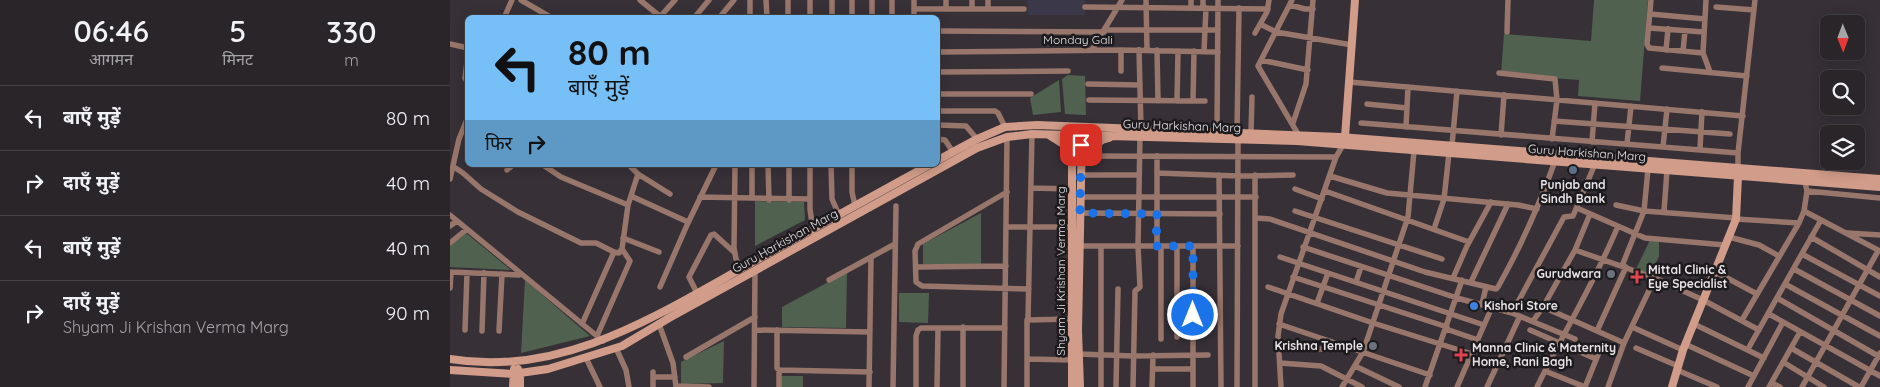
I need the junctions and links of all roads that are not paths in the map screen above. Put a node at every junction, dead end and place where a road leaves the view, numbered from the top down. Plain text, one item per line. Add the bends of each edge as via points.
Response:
1 (512, 0) edge
2 (521, 0) edge
3 (640, 0) edge
4 (675, 0) edge
5 (709, 0) edge
6 (734, 0) edge
7 (750, 0) edge
8 (766, 0) edge
9 (788, 0) edge
10 (810, 0) edge
11 (832, 0) edge
12 (852, 0) edge
13 (872, 0) edge
14 (892, 0) edge
15 (914, 0) edge
16 (946, 0) edge
17 (972, 0) edge
18 (988, 0) edge
19 (1005, 0) edge
20 (1099, 0) edge
21 (1122, 0) edge
22 (1146, 0) edge
23 (1191, 0) edge
24 (1203, 0) edge
25 (1218, 0) edge
26 (1256, 0) edge
27 (1269, 0) edge
28 (1313, 0) edge
29 (1355, 0) edge
30 (1508, 0) edge
31 (1651, 0) edge
32 (1706, 0) edge
33 (1755, 0) edge
34 (1291, 2) edge
35 (1085, 7) dead end
36 (1099, 7) junction
37 (1118, 7) junction
38 (1716, 7) dead end
39 (1146, 8) junction
40 (1192, 8) junction
41 (1204, 8) junction
42 (1218, 8) junction
43 (1239, 8) junction
44 (914, 9) junction
45 (946, 9) junction
46 (972, 9) junction
47 (988, 9) junction
48 (1005, 9) junction
49 (1024, 9) dead end
50 (1256, 9) junction
51 (1268, 9) junction
52 (1313, 9) junction
53 (1754, 10) junction
54 (1650, 14) junction
55 (505, 15) edge
56 (547, 15) edge
57 (658, 15) edge
58 (662, 15) edge
59 (696, 15) edge
60 (722, 15) edge
61 (750, 15) edge
62 (767, 15) edge
63 (788, 15) edge
64 (810, 15) edge
65 (832, 15) edge
66 (852, 15) edge
67 (872, 15) edge
68 (892, 15) edge
69 (914, 15) edge
70 (1705, 18) junction
71 (1260, 24) junction
72 (1649, 28) junction
73 (1146, 30) junction
74 (1205, 30) junction
75 (1218, 30) junction
76 (1668, 30) junction
77 (1104, 31) junction
78 (1685, 31) junction
79 (940, 32) edge
80 (1276, 32) junction
81 (1507, 32) dead end
82 (1704, 32) junction
83 (1255, 33) dead end
84 (1311, 38) junction
85 (450, 44) edge
86 (1352, 45) junction
87 (465, 47) edge
88 (1092, 50) junction
89 (1121, 50) junction
90 (1139, 50) junction
91 (1147, 50) junction
92 (1157, 50) junction
93 (1666, 50) junction
94 (1178, 51) junction
95 (1194, 51) junction
96 (1204, 51) junction
97 (1683, 51) junction
98 (940, 52) edge
99 (1218, 52) junction
100 (1704, 53) junction
101 (1261, 60) junction
102 (1662, 68) dead end
103 (1308, 70) junction
104 (1068, 71) dead end
105 (1121, 71) dead end
106 (940, 72) edge
107 (1710, 72) junction
108 (1499, 73) dead end
109 (1747, 76) junction
110 (1349, 82) junction
111 (1088, 84) dead end
112 (1140, 85) junction
113 (1408, 87) junction
114 (1457, 91) junction
115 (940, 94) edge
116 (1031, 94) dead end
117 (1504, 95) junction
118 (1252, 97) dead end
119 (1089, 100) dead end
120 (1557, 100) junction
121 (1140, 101) junction
122 (1158, 101) junction
123 (1177, 101) junction
124 (1193, 101) junction
125 (1205, 101) dead end
126 (1595, 103) junction
127 (1367, 104) dead end
128 (1632, 106) junction
129 (1407, 108) junction
130 (1667, 109) junction
131 (940, 111) edge
132 (1702, 112) junction
133 (1743, 116) junction
134 (1554, 121) junction
135 (1293, 123) junction
136 (1361, 123) dead end
137 (1593, 124) junction
138 (465, 125) edge
139 (940, 125) edge
140 (1629, 126) junction
141 (1005, 127) junction
142 (1406, 127) junction
143 (1665, 129) junction
144 (1072, 130) junction
145 (1082, 130) junction
146 (1217, 131) junction
147 (1454, 131) junction
148 (1141, 132) junction
149 (1252, 132) junction
150 (1701, 132) junction
151 (1044, 133) junction
152 (1032, 134) junction
153 (1298, 134) junction
154 (1730, 134) dead end
155 (1501, 135) junction
156 (1118, 136) junction
157 (1238, 136) junction
158 (1007, 137) junction
159 (940, 139) edge
160 (977, 139) junction
161 (1552, 139) junction
162 (1345, 141) junction
163 (1592, 142) junction
164 (1626, 144) junction
165 (1452, 145) junction
166 (1662, 147) junction
167 (1700, 149) junction
168 (1414, 150) junction
169 (953, 152) junction
170 (1449, 153) junction
171 (1738, 153) junction
172 (1072, 155) junction
173 (1081, 156) junction
174 (1140, 156) junction
175 (1157, 156) junction
176 (1238, 157) junction
177 (1336, 157) junction
178 (940, 159) edge
179 (1555, 161) junction
180 (1595, 164) junction
181 (454, 167) junction
182 (511, 167) edge
183 (546, 167) edge
184 (631, 167) edge
185 (715, 167) edge
186 (735, 167) edge
187 (752, 167) edge
188 (768, 167) edge
189 (789, 167) edge
190 (810, 167) edge
191 (831, 167) edge
192 (852, 167) edge
193 (913, 167) edge
194 (925, 167) edge
195 (1648, 169) junction
196 (507, 170) dead end
197 (1667, 170) junction
198 (1738, 172) junction
199 (1157, 173) junction
200 (638, 174) junction
201 (913, 174) junction
202 (1081, 175) junction
203 (1140, 175) junction
204 (1220, 175) junction
205 (1255, 175) junction
206 (1293, 175) dead end
207 (1238, 176) junction
208 (1330, 176) junction
209 (1804, 177) junction
210 (450, 179) edge
211 (1880, 179) edge
212 (1880, 187) edge
213 (1031, 188) junction
214 (1072, 189) junction
215 (1295, 189) dead end
216 (1325, 191) junction
217 (1807, 191) junction
218 (1007, 192) junction
219 (670, 194) dead end
220 (631, 196) junction
221 (1139, 196) junction
222 (1157, 196) junction
223 (1411, 196) junction
224 (700, 197) junction
225 (1080, 197) junction
226 (1256, 197) junction
227 (735, 198) junction
228 (752, 198) junction
229 (1220, 198) junction
230 (1238, 198) junction
231 (1880, 198) edge
232 (810, 199) junction
233 (1322, 199) junction
234 (1444, 199) junction
235 (768, 200) junction
236 (789, 200) junction
237 (1491, 202) junction
238 (1508, 204) junction
239 (628, 205) junction
240 (1616, 205) dead end
241 (855, 206) junction
242 (896, 206) dead end
243 (1577, 208) junction
244 (1537, 209) junction
245 (1295, 211) dead end
246 (1644, 211) junction
247 (1804, 211) junction
248 (1664, 212) junction
249 (1080, 213) junction
250 (1139, 214) junction
251 (1157, 214) junction
252 (1220, 214) junction
253 (1590, 214) junction
254 (450, 215) edge
255 (839, 215) junction
256 (1315, 216) junction
257 (1256, 218) junction
258 (1736, 218) junction
259 (1407, 219) junction
260 (1821, 220) junction
261 (457, 221) junction
262 (688, 222) junction
263 (1799, 223) junction
264 (450, 226) edge
265 (1618, 226) junction
266 (1006, 227) junction
267 (1029, 227) junction
268 (1072, 227) junction
269 (466, 229) junction
270 (1434, 229) junction
271 (812, 230) junction
272 (1309, 232) junction
273 (1846, 233) junction
274 (1634, 234) junction
275 (1880, 235) edge
276 (1811, 237) junction
277 (623, 238) junction
278 (814, 238) junction
279 (1727, 241) junction
280 (1469, 242) junction
281 (450, 243) edge
282 (895, 244) junction
283 (1399, 244) junction
284 (1080, 246) junction
285 (1101, 246) junction
286 (1138, 246) junction
287 (1159, 246) junction
288 (1177, 246) junction
289 (1193, 246) junction
290 (1220, 246) junction
291 (1238, 246) junction
292 (1303, 247) junction
293 (622, 249) junction
294 (1575, 250) junction
295 (1879, 251) edge
296 (614, 252) junction
297 (659, 252) dead end
298 (735, 253) junction
299 (1802, 254) junction
300 (1779, 256) junction
301 (1280, 257) dead end
302 (871, 258) junction
303 (1442, 259) dead end
304 (1604, 259) junction
305 (1393, 261) junction
306 (1298, 263) junction
307 (1006, 266) junction
308 (916, 267) junction
309 (1361, 267) junction
310 (1624, 267) junction
311 (741, 269) junction
312 (1794, 269) junction
313 (1868, 270) junction
314 (755, 271) junction
315 (1714, 271) junction
316 (450, 272) edge
317 (467, 272) junction
318 (484, 273) junction
319 (1328, 273) junction
320 (502, 274) junction
321 (518, 275) dead end
322 (1388, 276) junction
323 (1880, 276) edge
324 (1293, 277) junction
325 (1453, 278) junction
326 (1655, 278) junction
327 (829, 280) dead end
328 (1462, 280) junction
329 (1356, 282) junction
330 (1471, 282) junction
331 (1785, 284) junction
332 (1859, 284) junction
333 (660, 287) dead end
334 (1268, 287) dead end
335 (1323, 287) junction
336 (1486, 287) junction
337 (450, 288) edge
338 (1005, 289) junction
339 (1029, 289) junction
340 (1118, 289) dead end
341 (1383, 292) junction
342 (697, 293) junction
343 (1288, 293) junction
344 (1757, 294) junction
345 (1880, 296) edge
346 (1457, 298) junction
347 (1777, 298) junction
348 (1703, 300) junction
349 (1851, 300) junction
350 (1317, 303) junction
351 (1482, 304) junction
352 (1379, 306) junction
353 (1492, 307) junction
354 (1543, 307) junction
355 (1512, 313) junction
356 (1451, 314) junction
357 (1768, 314) junction
358 (1842, 315) junction
359 (1520, 316) junction
360 (1880, 316) edge
361 (755, 317) junction
362 (1028, 319) junction
363 (1072, 319) junction
364 (1571, 319) junction
365 (1742, 320) junction
366 (1533, 321) junction
367 (1783, 322) junction
368 (1373, 323) junction
369 (582, 324) junction
370 (659, 324) junction
371 (1278, 324) junction
372 (1694, 324) junction
373 (1484, 325) junction
374 (964, 327) junction
375 (1632, 327) junction
376 (938, 328) junction
377 (1005, 328) junction
378 (1446, 328) junction
379 (465, 330) dead end
380 (755, 330) junction
381 (777, 330) junction
382 (1530, 330) dead end
383 (1759, 330) junction
384 (1834, 330) junction
385 (482, 331) dead end
386 (1597, 331) junction
387 (499, 332) dead end
388 (870, 332) junction
389 (1800, 332) junction
390 (1564, 333) junction
391 (1880, 336) edge
392 (1177, 337) dead end
393 (600, 339) junction
394 (1161, 339) dead end
395 (1575, 339) dead end
396 (1478, 340) junction
397 (1624, 343) junction
398 (1441, 344) junction
399 (1558, 344) junction
400 (1825, 346) junction
401 (1684, 347) junction
402 (616, 348) junction
403 (1279, 348) junction
404 (1636, 348) dead end
405 (1791, 348) junction
406 (1323, 349) dead end
407 (1748, 349) junction
408 (1600, 350) dead end
409 (1363, 352) junction
410 (1079, 354) junction
411 (1101, 354) junction
412 (1193, 354) junction
413 (1208, 354) dead end
414 (1472, 354) junction
415 (1117, 355) junction
416 (1153, 355) junction
417 (1880, 355) edge
418 (1133, 356) junction
419 (686, 357) dead end
420 (586, 358) junction
421 (1764, 358) junction
422 (450, 359) edge
423 (1027, 359) junction
424 (1596, 359) junction
425 (1072, 360) junction
426 (515, 362) junction
427 (1783, 362) junction
428 (1816, 362) junction
429 (1280, 363) junction
430 (1355, 366) junction
431 (1678, 368) junction
432 (1152, 369) junction
433 (1193, 369) junction
434 (450, 370) edge
435 (779, 370) junction
436 (1545, 370) junction
437 (1870, 371) junction
438 (870, 372) junction
439 (516, 374) junction
440 (1430, 375) junction
441 (1754, 376) junction
442 (1880, 376) edge
443 (676, 377) junction
444 (1807, 378) junction
445 (1347, 380) junction
446 (1771, 385) edge
447 (676, 386) edge
448 (514, 387) edge
449 (520, 387) edge
450 (600, 387) edge
451 (629, 387) edge
452 (653, 387) edge
453 (709, 387) edge
454 (754, 387) edge
455 (779, 387) edge
456 (869, 387) edge
457 (894, 387) edge
458 (916, 387) edge
459 (937, 387) edge
460 (963, 387) edge
461 (1004, 387) edge
462 (1027, 387) edge
463 (1072, 387) edge
464 (1080, 387) edge
465 (1101, 387) edge
466 (1116, 387) edge
467 (1132, 387) edge
468 (1152, 387) edge
469 (1193, 387) edge
470 (1221, 387) edge
471 (1237, 387) edge
472 (1255, 387) edge
473 (1281, 387) edge
474 (1342, 387) edge
475 (1362, 387) edge
476 (1399, 387) edge
477 (1426, 387) edge
478 (1457, 387) edge
479 (1487, 387) edge
480 (1537, 387) edge
481 (1585, 387) edge
482 (1608, 387) edge
483 (1672, 387) edge
484 (1716, 387) edge
485 (1748, 387) edge
486 (1780, 387) edge
487 (1802, 387) edge
488 (1824, 387) edge
489 (1860, 387) edge

1 - 55 street
2 - 56 street
3 - 57 street
4 - 58 street
5 - 59 street
6 - 60 street
7 - 61 street
8 - 62 street
9 - 63 street
10 - 64 street
11 - 65 street
12 - 66 street
13 - 67 street
14 - 68 street
15 - 44 street
16 - 45 street
17 - 46 street
18 - 47 street
19 - 48 street
20 - 36 street
21 - 37 street
22 - 39 street
23 - 40 street
24 - 41 street
25 - 42 street
26 - 50 street
27 - 51 street
28 - 52 street
29 - 86 main road
30 - 81 street
31 - 54 street
32 - 70 street
33 - 53 street
34 - 52 street
34 - 80 street
35 - 36 street
36 - 37 street
37 - 39 street
37 - 77 street
38 - 53 street
39 - 40 street
39 - 73 street
40 - 41 street
41 - 42 street
41 - 74 street
42 - 43 street
42 - 75 street
43 - 50 street
43 - 157 street
44 - 45 street
44 - 69 street
45 - 46 street
46 - 47 street
47 - 48 street
48 - 49 street
50 - 51 street
51 - 71 street
52 - 84 street
53 - 109 street
54 - 70 street
54 - 72 street
70 - 82 street
71 - 80 street
71 - 83 street
72 - 76 street
72 - 93 street via 1648,46
73 - 74 street
73 - 77 street
73 - 91 street
74 - 75 street
74 - 96 street
75 - 99 street
76 - 78 street
76 - 93 street
77 - 79 street
77 - 88 street
78 - 82 street
78 - 97 street
80 - 84 street
80 - 101 street
82 - 100 street
84 - 86 street
84 - 103 street
85 - 87 street
86 - 110 main road
88 - 89 street, Monday Gali
88 - 98 street, Monday Gali
89 - 90 street, Monday Gali
89 - 105 street
90 - 91 street, Monday Gali
90 - 112 street
91 - 92 street, Monday Gali
92 - 94 street, Monday Gali
92 - 122 street
93 - 97 street
94 - 95 street, Monday Gali
94 - 123 street
95 - 96 street, Monday Gali
95 - 124 street
96 - 99 street, Monday Gali
97 - 100 street
99 - 146 street
100 - 107 street
101 - 103 street
101 - 135 street via 1258,66
102 - 107 street
103 - 135 street
104 - 106 street
107 - 109 street
108 - 120 street via 1555,78
109 - 133 street
110 - 113 street
110 - 162 main road
111 - 112 street
112 - 121 street
113 - 114 street
113 - 129 street
114 - 117 street
114 - 147 street
115 - 116 street
117 - 120 street
117 - 155 street
118 - 149 street
119 - 121 street
120 - 126 street
120 - 134 street
121 - 122 street
121 - 148 street
122 - 123 street
123 - 124 street
124 - 125 street
126 - 128 street
126 - 137 street
127 - 129 street
128 - 130 street
128 - 140 street
129 - 142 street
130 - 132 street
130 - 143 street
131 - 141 street via 995,111
132 - 133 street
132 - 150 street
133 - 171 street
134 - 137 street
134 - 161 street
135 - 153 street
136 - 142 street
137 - 140 street
137 - 163 street
138 - 181 street
139 - 160 street via 966,126
140 - 143 street
140 - 164 street
141 - 144 main road, Guru Harkishan Marg via 1034,124
141 - 160 main road, Guru Harkishan Marg
142 - 147 street
143 - 150 street
143 - 166 street
144 - 145 main road, Guru Harkishan Marg
144 - 151 main road, Guru Harkishan Marg
144 - 172 main road, Shyam Ji Krishan Verma Marg
145 - 148 main road, Guru Harkishan Marg
145 - 156 main road, Guru Harkishan Marg
145 - 173 main road, Shyam Ji Krishan Verma Marg
146 - 148 main road, Guru Harkishan Marg
146 - 157 main road, Guru Harkishan Marg
147 - 155 street
147 - 165 street
148 - 156 main road, Guru Harkishan Marg
148 - 157 main road, Guru Harkishan Marg
148 - 174 street
149 - 153 main road, Guru Harkishan Marg
149 - 157 main road, Guru Harkishan Marg
150 - 154 street
150 - 167 street
151 - 152 main road, Guru Harkishan Marg
151 - 172 main road via 1061,142
152 - 158 main road, Guru Harkishan Marg
152 - 213 street
153 - 162 main road, Guru Harkishan Marg
155 - 161 street
156 - 173 main road via 1102,140
157 - 162 main road, Guru Harkishan Marg
157 - 176 street
158 - 218 street
158 - 278 main road, Guru Harkishan Marg via 978,148
159 - 169 street via 945,140
160 - 169 main road, Guru Harkishan Marg
161 - 163 street
162 - 165 main road, Guru Harkishan Marg
162 - 168 main road, Guru Harkishan Marg
162 - 177 street
163 - 164 street
164 - 166 street
165 - 198 main road, Guru Harkishan Marg
166 - 167 street
167 - 171 street
168 - 170 main road, Guru Harkishan Marg
168 - 223 street
169 - 178 main road, Guru Harkishan Marg
170 - 179 main road, Guru Harkishan Marg
170 - 234 street
171 - 198 street
172 - 214 main road, Shyam Ji Krishan Verma Marg
173 - 174 street
173 - 202 main road, Shyam Ji Krishan Verma Marg
174 - 175 street
174 - 203 street
175 - 176 street
175 - 199 street
176 - 177 street
176 - 207 street
177 - 208 street
179 - 180 main road, Guru Harkishan Marg
179 - 244 street
180 - 195 main road, Guru Harkishan Marg
180 - 243 street
181 - 210 street
181 - 296 street via 518,212 581,243 596,243
182 - 196 street
183 - 239 street via 561,177
184 - 200 street
185 - 224 street
186 - 227 street
187 - 228 street
188 - 235 street
189 - 236 street
190 - 232 street
191 - 255 street via 832,199
192 - 241 street
193 - 201 street
194 - 201 main road, Guru Harkishan Marg
195 - 197 main road, Guru Harkishan Marg
195 - 246 street
197 - 198 main road, Guru Harkishan Marg
197 - 248 street
198 - 209 main road, Guru Harkishan Marg
198 - 258 main road
199 - 204 street
199 - 222 street
200 - 219 street
200 - 220 street
201 - 241 main road, Guru Harkishan Marg
202 - 203 street
202 - 225 main road, Shyam Ji Krishan Verma Marg
203 - 221 street
204 - 207 street
204 - 229 street
205 - 206 street
205 - 207 street
205 - 226 street
207 - 230 street
208 - 216 street
208 - 223 street via 1379,192
209 - 211 main road, Guru Harkishan Marg
209 - 212 main road, Guru Harkishan Marg
209 - 217 street
213 - 214 street
213 - 267 street
214 - 268 main road, Shyam Ji Krishan Verma Marg
215 - 233 street
216 - 233 street
216 - 259 street
217 - 231 street
217 - 247 street
218 - 266 street
218 - 308 street via 918,244
220 - 239 street
220 - 262 street
221 - 222 street
221 - 225 street
221 - 250 street
222 - 229 street
222 - 251 street
223 - 234 street
223 - 259 street
224 - 227 street
224 - 262 street
225 - 249 main road, Shyam Ji Krishan Verma Marg
226 - 230 street
226 - 257 street
227 - 228 street
227 - 298 street
228 - 235 street
229 - 230 street
229 - 252 street
230 - 291 street
232 - 236 street
232 - 271 street
233 - 256 street
234 - 237 street
234 - 270 street
235 - 236 street
237 - 238 street
237 - 280 street
238 - 244 street
238 - 330 street
239 - 277 street
240 - 246 street
241 - 255 main road, Guru Harkishan Marg
242 - 282 street
243 - 253 street
243 - 355 street via 1572,217 1564,217
244 - 336 street via 1524,241 1498,287
245 - 256 street
246 - 248 street
246 - 274 street
247 - 260 street
247 - 263 street
248 - 258 street
249 - 250 street
249 - 284 main road, Shyam Ji Krishan Verma Marg
250 - 251 street
250 - 286 street
251 - 252 street
251 - 287 street
252 - 290 street
253 - 265 street
253 - 294 street
254 - 261 street
255 - 271 main road, Guru Harkishan Marg
256 - 272 street
256 - 283 street
257 - 272 street via 1270,219
257 - 472 street
258 - 263 street
258 - 279 main road
259 - 270 street
259 - 283 street
260 - 273 street
260 - 276 street
261 - 264 street
261 - 269 street
262 - 333 street
263 - 300 street
265 - 274 street
265 - 304 street
266 - 267 street
266 - 307 street
267 - 268 street
267 - 339 street
268 - 363 main road, Shyam Ji Krishan Verma Marg
269 - 281 street
269 - 369 street
270 - 280 street
271 - 278 street
271 - 311 main road, Guru Harkishan Marg
272 - 292 street
272 - 305 street
273 - 275 street
273 - 295 street
274 - 279 street via 1648,238
274 - 310 street
276 - 299 street
276 - 313 street
277 - 293 street
277 - 297 street
278 - 314 main road, Guru Harkishan Marg
279 - 300 street via 1754,243
279 - 315 main road
280 - 325 street
282 - 302 street
282 - 457 street
283 - 303 street
283 - 305 street
284 - 285 street
284 - 410 main road, Shyam Ji Krishan Verma Marg
285 - 286 street
285 - 411 street
286 - 287 street
286 - 418 street via 1140,287 1135,291
287 - 288 street
287 - 394 street
288 - 289 street
288 - 392 street
289 - 290 street
289 - 412 street
290 - 291 street
290 - 470 street
291 - 471 street
292 - 306 street
292 - 309 street
293 - 296 street via 619,253
293 - 393 street via 630,261
294 - 304 street
294 - 354 street
295 - 313 street
296 - 369 street
298 - 311 street
298 - 342 street via 714,234 711,235 689,276
299 - 312 street
299 - 332 street
300 - 344 street
301 - 306 street
302 - 327 street
302 - 388 street
304 - 310 street
304 - 364 street
305 - 322 street
305 - 325 street
306 - 319 street
306 - 324 street
307 - 308 street
307 - 338 street
308 - 338 street via 919,286
309 - 322 street
309 - 329 street
310 - 326 street
310 - 386 street
311 - 342 main road, Guru Harkishan Marg
312 - 331 street
312 - 349 street
313 - 323 street
313 - 332 street
314 - 361 street
314 - 370 main road, Guru Harkishan Marg
315 - 344 street
315 - 348 main road
316 - 317 street
316 - 337 street
317 - 318 street
317 - 379 street
318 - 320 street
318 - 385 street
319 - 329 street
319 - 335 street
320 - 321 street
320 - 387 street
322 - 341 street
322 - 346 street
324 - 335 street
324 - 343 street
325 - 328 street
326 - 348 street
326 - 375 street
328 - 330 street
328 - 346 street
329 - 341 street
330 - 336 street
331 - 347 street
331 - 358 street
332 - 345 street
332 - 349 street
334 - 343 street
335 - 350 street
335 - 352 street
336 - 351 street
338 - 339 street
338 - 377 street
339 - 362 street
340 - 415 street
341 - 352 street
341 - 356 street
342 - 393 main road, Guru Harkishan Marg
343 - 350 street
343 - 371 street
344 - 365 street
346 - 351 street
346 - 356 street
347 - 357 street
347 - 384 street
348 - 365 street
348 - 372 main road
349 - 358 street
349 - 360 street
350 - 368 street
351 - 353 street
352 - 368 street
352 - 378 street
353 - 355 street
353 - 373 street
354 - 364 street
354 - 366 street
355 - 359 street
356 - 373 street
356 - 378 street
357 - 367 street
357 - 383 street
358 - 384 street
358 - 391 street
359 - 366 street
359 - 479 street
361 - 380 street
361 - 419 street
362 - 363 street
362 - 423 street
363 - 425 main road, Shyam Ji Krishan Verma Marg
364 - 386 street
364 - 390 street
365 - 383 street
366 - 390 street
367 - 389 street
367 - 421 street
368 - 398 street
368 - 409 street
369 - 393 street
370 - 402 main road, Guru Harkishan Marg
370 - 443 street via 671,352
371 - 403 street
371 - 409 street
372 - 401 main road
372 - 407 street
373 - 396 street
374 - 376 street
374 - 377 street
374 - 460 street
375 - 397 street
375 - 401 street
376 - 458 street via 922,328 917,332
376 - 459 street
377 - 461 street
378 - 396 street
378 - 398 street
380 - 381 street
380 - 454 street
381 - 388 street
381 - 435 street
382 - 399 street
383 - 407 street
384 - 400 street
384 - 417 street
386 - 397 street
388 - 438 street
389 - 400 street
389 - 405 street
390 - 395 street
390 - 399 street
393 - 426 main road, Guru Harkishan Marg via 547,357
396 - 414 street
397 - 482 street
398 - 414 street
398 - 440 street
399 - 424 street
399 - 436 street
400 - 428 street
400 - 437 street
401 - 431 main road
401 - 441 street
402 - 420 main road, Guru Harkishan Marg
402 - 451 street via 626,370
403 - 406 street
403 - 429 street
404 - 431 street
405 - 427 street
405 - 428 street
407 - 421 street
408 - 424 street
409 - 430 street
409 - 440 street
410 - 411 street
410 - 464 main road, Shyam Ji Krishan Verma Marg
411 - 415 street
411 - 465 street
412 - 413 street
412 - 416 street
412 - 433 street
414 - 478 street
415 - 418 street
415 - 466 street
416 - 418 street
416 - 432 street
417 - 437 street
418 - 467 street
420 - 439 main road, Guru Harkishan Marg
420 - 450 street
421 - 441 street
422 - 426 main road, Guru Harkishan Marg via 480,363
423 - 425 street
423 - 462 street
424 - 481 street
425 - 463 main road, Shyam Ji Krishan Verma Marg
426 - 439 main road
427 - 444 street
427 - 446 street
428 - 444 street
428 - 489 street
429 - 445 street via 1321,366
429 - 473 street
430 - 445 street
430 - 476 street
431 - 483 main road
431 - 484 street
432 - 433 street
432 - 468 street
433 - 469 street
434 - 439 main road, Guru Harkishan Marg
435 - 438 street
435 - 455 street
436 - 480 street
436 - 481 street
437 - 442 street
437 - 489 street
438 - 456 street
439 - 448 main road
439 - 449 main road
440 - 477 street
441 - 485 street
443 - 447 street
443 - 452 street via 653,375
444 - 487 street
444 - 488 street
445 - 474 street
445 - 475 street
446 - 486 street
447 - 453 street

